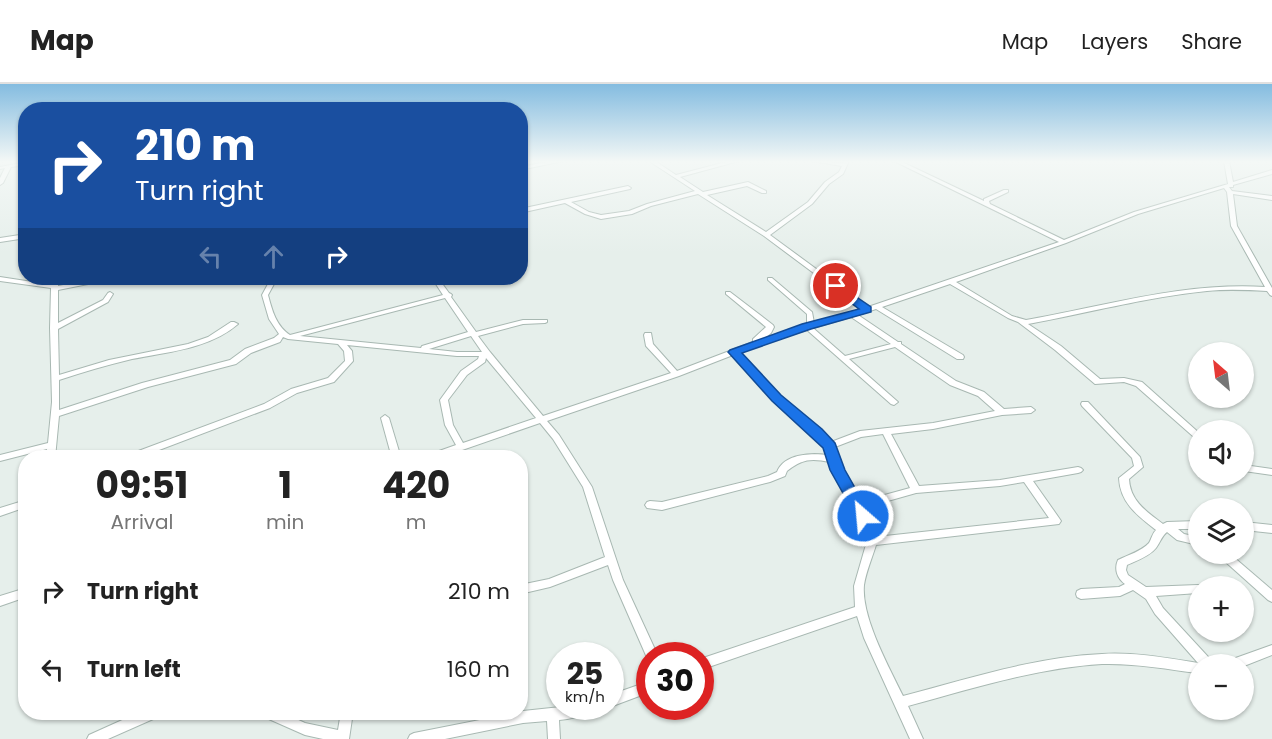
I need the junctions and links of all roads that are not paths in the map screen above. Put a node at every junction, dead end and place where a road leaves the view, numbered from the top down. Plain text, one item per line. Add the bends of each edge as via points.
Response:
1 (611, 192) edge
2 (708, 192) edge
3 (820, 192) edge
4 (961, 192) edge
5 (1004, 192) edge
6 (1216, 192) edge
7 (1229, 192) edge
8 (1244, 192) edge
9 (701, 193) junction
10 (1272, 198) edge
11 (566, 201) junction
12 (987, 204) junction
13 (528, 209) edge
14 (766, 235) junction
15 (18, 237) edge
16 (0, 240) edge
17 (1064, 242) junction
18 (1263, 277) junction
19 (1272, 278) edge
20 (0, 279) edge
21 (770, 279) dead end
22 (950, 281) junction
23 (18, 282) edge
24 (37, 285) edge
25 (71, 285) edge
26 (270, 285) edge
27 (441, 285) edge
28 (55, 288) junction
29 (1271, 292) edge
30 (728, 293) dead end
31 (110, 294) dead end
32 (449, 295) junction
33 (877, 307) junction
34 (867, 310) junction
35 (852, 314) junction
36 (545, 321) dead end
37 (1021, 322) junction
38 (234, 324) dead end
39 (809, 326) junction
40 (54, 328) junction
41 (474, 334) junction
42 (648, 335) dead end
43 (285, 336) junction
44 (341, 343) junction
45 (898, 344) junction
46 (746, 348) junction
47 (418, 349) junction
48 (734, 352) junction
49 (485, 354) junction
50 (960, 357) dead end
51 (845, 358) junction
52 (676, 374) junction
53 (56, 379) junction
54 (894, 402) dead end
55 (1085, 404) dead end
56 (1030, 410) dead end
57 (1002, 412) junction
58 (56, 414) junction
59 (385, 418) dead end
60 (542, 418) junction
61 (1188, 427) edge
62 (885, 431) junction
63 (52, 445) junction
64 (830, 446) junction
65 (461, 447) junction
66 (32, 450) edge
67 (52, 450) edge
68 (149, 450) edge
69 (395, 450) edge
70 (452, 450) edge
71 (18, 454) edge
72 (0, 458) edge
73 (833, 459) junction
74 (1254, 469) edge
75 (1078, 470) dead end
76 (1272, 472) edge
77 (1027, 479) junction
78 (916, 490) junction
79 (651, 505) dead end
80 (18, 506) edge
81 (857, 506) junction
82 (0, 512) edge
83 (1188, 526) edge
84 (1254, 527) edge
85 (1165, 528) junction
86 (1272, 529) edge
87 (1188, 539) edge
88 (872, 541) junction
89 (612, 559) junction
90 (1235, 564) edge
91 (1134, 585) junction
92 (528, 588) edge
93 (1188, 590) edge
94 (1145, 592) junction
95 (1081, 594) dead end
96 (18, 595) edge
97 (1272, 597) edge
98 (0, 601) edge
99 (861, 610) junction
100 (646, 642) edge
101 (1272, 650) edge
102 (1198, 654) edge
103 (1254, 657) edge
104 (714, 660) edge
105 (1188, 667) edge
106 (901, 702) junction
107 (546, 715) edge
108 (528, 716) edge
109 (137, 720) edge
110 (284, 720) edge
111 (346, 720) edge
112 (508, 720) edge
113 (553, 720) edge
114 (343, 738) edge
115 (93, 739) edge
116 (414, 739) edge
117 (554, 739) edge
118 (917, 739) edge

1 - 11 street
2 - 9 street
3 - 14 street
4 - 12 street
5 - 12 street via 989,197
6 - 17 street via 1136,213
7 - 18 street via 1234,226
8 - 10 street
9 - 11 street via 602,217
9 - 14 street
11 - 13 street
12 - 17 street
14 - 34 street
15 - 16 street
17 - 22 street
18 - 19 street
18 - 29 street
20 - 23 street
21 - 39 street via 810,313
22 - 33 street
22 - 37 street
24 - 28 street
25 - 28 street
26 - 43 street via 265,295 268,308
27 - 32 street
28 - 40 street
29 - 37 street via 1255,287 1193,291
30 - 46 street via 770,327
31 - 40 street via 106,301
32 - 41 street
32 - 43 street
33 - 34 street
33 - 50 street
34 - 35 street
35 - 39 street
35 - 45 street
36 - 41 street
37 - 61 street via 1098,382 1124,380 1139,384
38 - 53 street via 196,345 114,361
39 - 46 street
39 - 51 street
40 - 53 street
41 - 47 street
41 - 49 street
42 - 52 street via 649,344
43 - 44 street
43 - 58 street via 248,351 233,362
44 - 47 street
44 - 68 street via 350,361 331,380 294,391 267,406
45 - 51 street
45 - 57 street via 953,383 986,397
46 - 48 street
47 - 49 street
48 - 52 street
48 - 64 street
49 - 60 street
49 - 65 street via 464,373 444,400 449,425
51 - 54 street
52 - 60 street
53 - 58 street
55 - 85 street via 1136,457 1139,467 1124,478 1128,499
56 - 57 street
57 - 62 street
58 - 63 street
59 - 69 street
60 - 65 street
60 - 89 street via 588,487
62 - 64 street via 860,434
62 - 78 street
63 - 66 street
63 - 67 street
64 - 73 street
65 - 70 street
71 - 72 street
73 - 79 street via 811,456 794,460 782,474 770,479 662,506
73 - 81 street
74 - 76 street
75 - 77 street
77 - 78 street
77 - 88 street via 1056,521
78 - 81 street
80 - 82 street
81 - 88 street via 870,526
83 - 85 street
84 - 86 street
85 - 87 street
85 - 91 street via 1146,551 1122,563 1124,578
88 - 99 street via 859,586
89 - 92 street
89 - 100 street
90 - 97 street
91 - 94 street
91 - 95 street via 1120,591
93 - 94 street
94 - 102 street
96 - 98 street
99 - 104 street
99 - 106 street
101 - 103 street
105 - 106 street via 1125,659 1090,660
106 - 118 street
107 - 108 street
109 - 115 street
110 - 114 street
111 - 114 street
112 - 116 street
113 - 117 street

